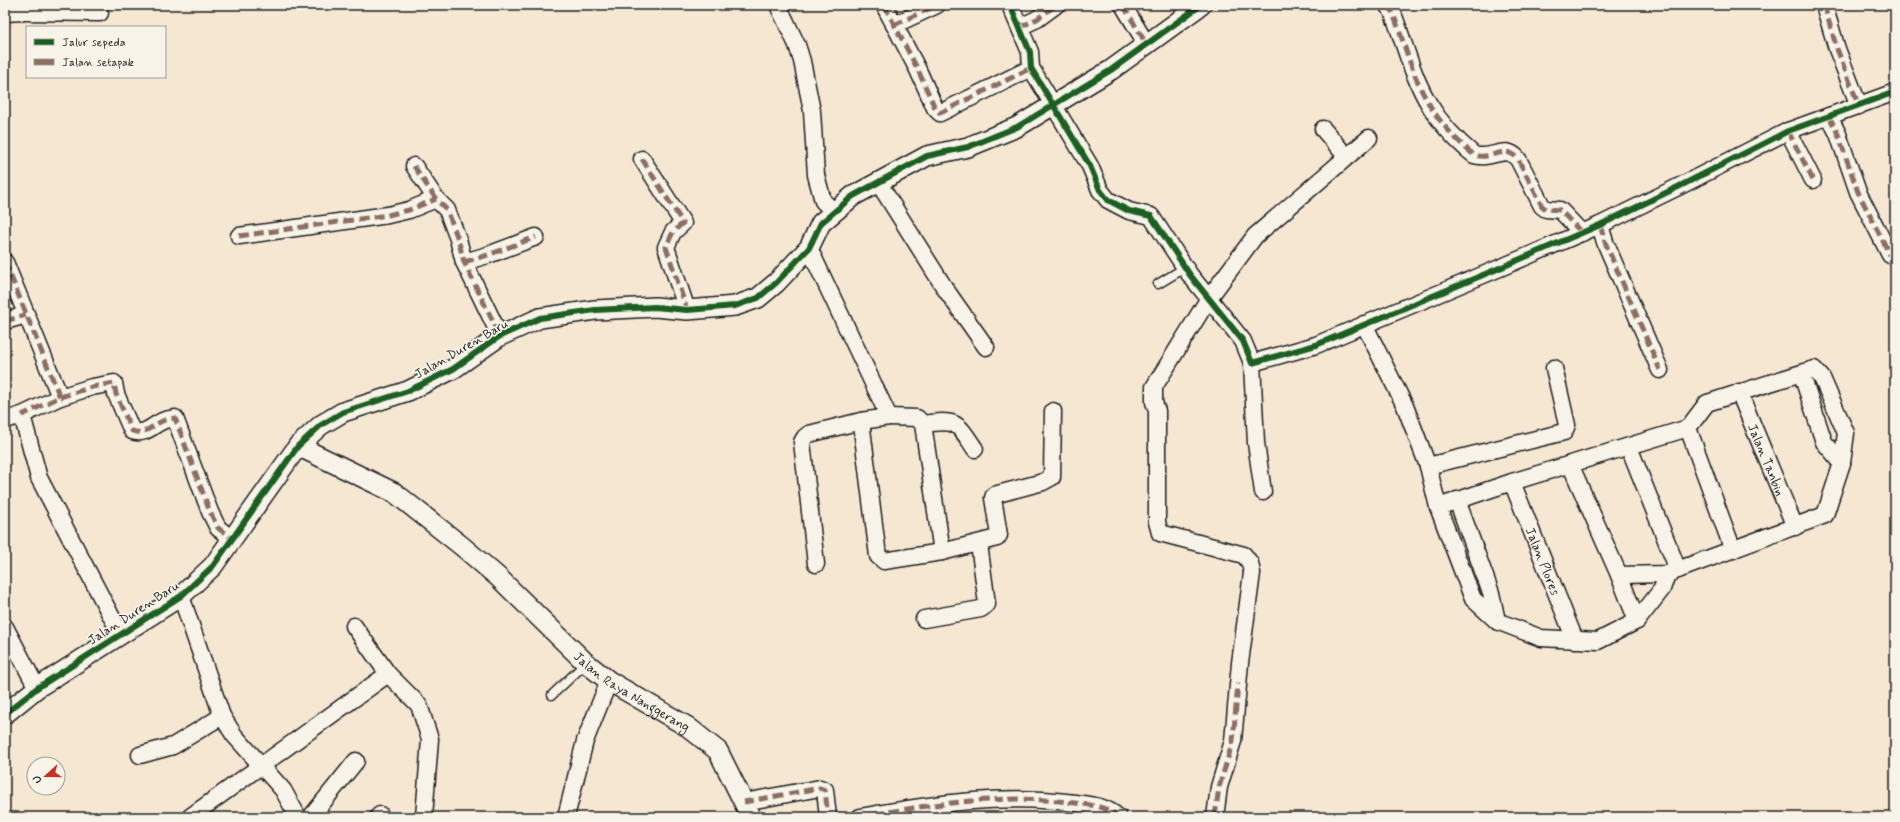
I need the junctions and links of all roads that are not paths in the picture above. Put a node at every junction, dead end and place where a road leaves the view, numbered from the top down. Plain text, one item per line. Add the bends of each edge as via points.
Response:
1 (778, 5) edge
2 (884, 5) edge
3 (937, 5) edge
4 (1010, 5) edge
5 (1056, 5) edge
6 (1123, 5) edge
7 (1200, 5) edge
8 (1387, 5) edge
9 (1824, 5) edge
10 (23, 9) edge
11 (5, 13) edge
12 (100, 13) dead end
13 (894, 25) junction
14 (1020, 28) junction
15 (1147, 45) junction
16 (1031, 68) junction
17 (1895, 92) edge
18 (1054, 106) junction
19 (1859, 106) junction
20 (1829, 116) junction
21 (1323, 129) dead end
22 (1788, 131) junction
23 (1369, 138) dead end
24 (1346, 156) junction
25 (642, 160) dead end
26 (414, 166) dead end
27 (1813, 180) dead end
28 (878, 182) junction
29 (436, 199) junction
30 (834, 212) junction
31 (1600, 224) junction
32 (1582, 233) junction
33 (239, 236) dead end
34 (536, 236) dead end
35 (809, 248) junction
36 (1890, 255) dead end
37 (5, 262) edge
38 (464, 262) junction
39 (1186, 268) junction
40 (1158, 284) dead end
41 (1209, 298) junction
42 (687, 310) junction
43 (26, 315) junction
44 (5, 321) edge
45 (1364, 324) junction
46 (500, 336) junction
47 (986, 347) dead end
48 (1252, 363) junction
49 (1554, 368) dead end
50 (1660, 370) dead end
51 (1802, 374) junction
52 (1739, 392) junction
53 (60, 397) junction
54 (1052, 411) dead end
55 (22, 415) junction
56 (889, 417) junction
57 (5, 420) edge
58 (861, 421) junction
59 (923, 424) junction
60 (1688, 428) junction
61 (298, 446) junction
62 (1629, 447) junction
63 (975, 449) dead end
64 (1570, 464) junction
65 (1842, 464) junction
66 (1428, 466) junction
67 (1512, 482) junction
68 (1263, 492) dead end
69 (1457, 500) junction
70 (1438, 507) junction
71 (1795, 527) junction
72 (232, 539) junction
73 (979, 544) junction
74 (1733, 550) junction
75 (942, 552) junction
76 (816, 564) dead end
77 (1673, 572) junction
78 (1619, 575) junction
79 (181, 596) junction
80 (924, 619) dead end
81 (1497, 620) junction
82 (1638, 621) junction
83 (354, 626) dead end
84 (5, 627) edge
85 (120, 633) junction
86 (1575, 640) junction
87 (586, 664) junction
88 (388, 674) junction
89 (609, 681) junction
90 (37, 688) junction
91 (552, 695) dead end
92 (5, 714) edge
93 (223, 718) junction
94 (140, 755) dead end
95 (356, 761) dead end
96 (261, 765) junction
97 (747, 809) edge
98 (190, 817) edge
99 (298, 817) edge
100 (311, 817) edge
101 (424, 817) edge
102 (566, 817) edge
103 (828, 817) edge
104 (860, 817) edge
105 (1118, 817) edge
106 (1215, 817) edge

1 - 30 street via 802,61 812,111 816,175 823,201
2 - 13 street
3 - 13 street
4 - 14 street
5 - 14 street
6 - 15 street
7 - 15 street, Jalan Duren Baru
8 - 32 street via 1392,11 1417,78 1435,114 1474,155 1481,157 1507,151 1514,154 1542,206 1549,210 1560,210
9 - 19 street via 1837,49
10 - 11 street
10 - 12 street
13 - 16 street via 935,108 940,113
14 - 16 street via 1030,52
15 - 18 street, Jalan Duren Baru
16 - 18 street
17 - 19 street
18 - 28 street, Jalan Duren Baru via 1017,127 968,146 927,156
18 - 39 street via 1108,200 1129,211 1151,216
19 - 20 street
20 - 22 street
20 - 36 street via 1858,192
21 - 24 street
22 - 27 street
22 - 31 street
23 - 24 street
24 - 41 street via 1256,236
25 - 42 street via 683,223 674,232 666,247
26 - 29 street
28 - 30 street, Jalan Duren Baru via 853,196
28 - 47 street via 946,290
29 - 33 street via 388,215
29 - 38 street via 447,210
30 - 35 street, Jalan Duren Baru via 821,223
31 - 32 street
31 - 50 street via 1605,242
32 - 45 street
34 - 38 street
35 - 42 street, Jalan Duren Baru via 758,298 735,306
35 - 56 street
37 - 43 street
38 - 46 street
39 - 40 lane
39 - 41 street
41 - 48 street via 1243,341
41 - 106 street via 1154,387 1154,402 1157,411 1157,522 1160,533 1244,555 1250,563 1252,573 1233,741 1219,788
42 - 46 street, Jalan Duren Baru via 655,307 588,311 540,318
43 - 44 street
43 - 53 street
45 - 48 street via 1316,345
45 - 66 street via 1405,406
46 - 61 street, Jalan Duren Baru via 453,369 408,391 343,412 321,425
48 - 68 street via 1256,443
49 - 66 street via 1567,425 1564,432
51 - 52 street
51 - 65 street via 1824,442
51 - 65 street via 1814,369 1822,378 1846,433
52 - 60 street via 1707,403
52 - 71 street, Jalan Tanbin
53 - 55 street
53 - 72 street via 114,383 132,431 145,432 165,420 175,418 210,512 218,528
54 - 73 street via 1052,477 994,496 999,535 994,540
55 - 57 street
55 - 85 street via 39,478
56 - 58 street
56 - 59 street via 917,418
58 - 75 street via 878,556 884,561
58 - 76 street via 809,434 802,442
59 - 63 street via 951,422 961,429
59 - 75 street
60 - 62 street
60 - 74 street
61 - 72 street, Jalan Duren Baru
61 - 87 street, Jalan Raya Nanggerang via 395,493 498,577
62 - 64 street
62 - 77 street
64 - 67 street
64 - 78 street
65 - 71 street via 1825,515
66 - 70 street
67 - 69 street
67 - 86 street, Jalan Plores
69 - 70 street
69 - 81 street via 1491,593
70 - 81 street via 1473,599
71 - 74 street
72 - 79 street, Jalan Duren Baru via 213,566
73 - 75 street
73 - 80 street via 987,604 981,609
74 - 77 street
77 - 78 street
77 - 82 street
78 - 82 street
79 - 85 street, Jalan Duren Baru
79 - 93 street
81 - 86 street via 1541,638
82 - 86 street via 1598,641
83 - 88 street
84 - 90 street
85 - 90 street, Jalan Duren Baru
87 - 89 street, Jalan Raya Nanggerang
87 - 91 lane
88 - 96 street
88 - 101 street via 419,705 430,739
89 - 97 street, Jalan Raya Nanggerang via 688,727 718,750
89 - 102 street via 585,741
90 - 92 street, Jalan Duren Baru
93 - 94 street via 173,746
93 - 96 street via 234,735
95 - 100 street
96 - 98 street
96 - 99 street via 283,790
97 - 103 street via 820,788 825,790
104 - 105 street via 924,806 999,799 1059,800 1092,805 1111,811

